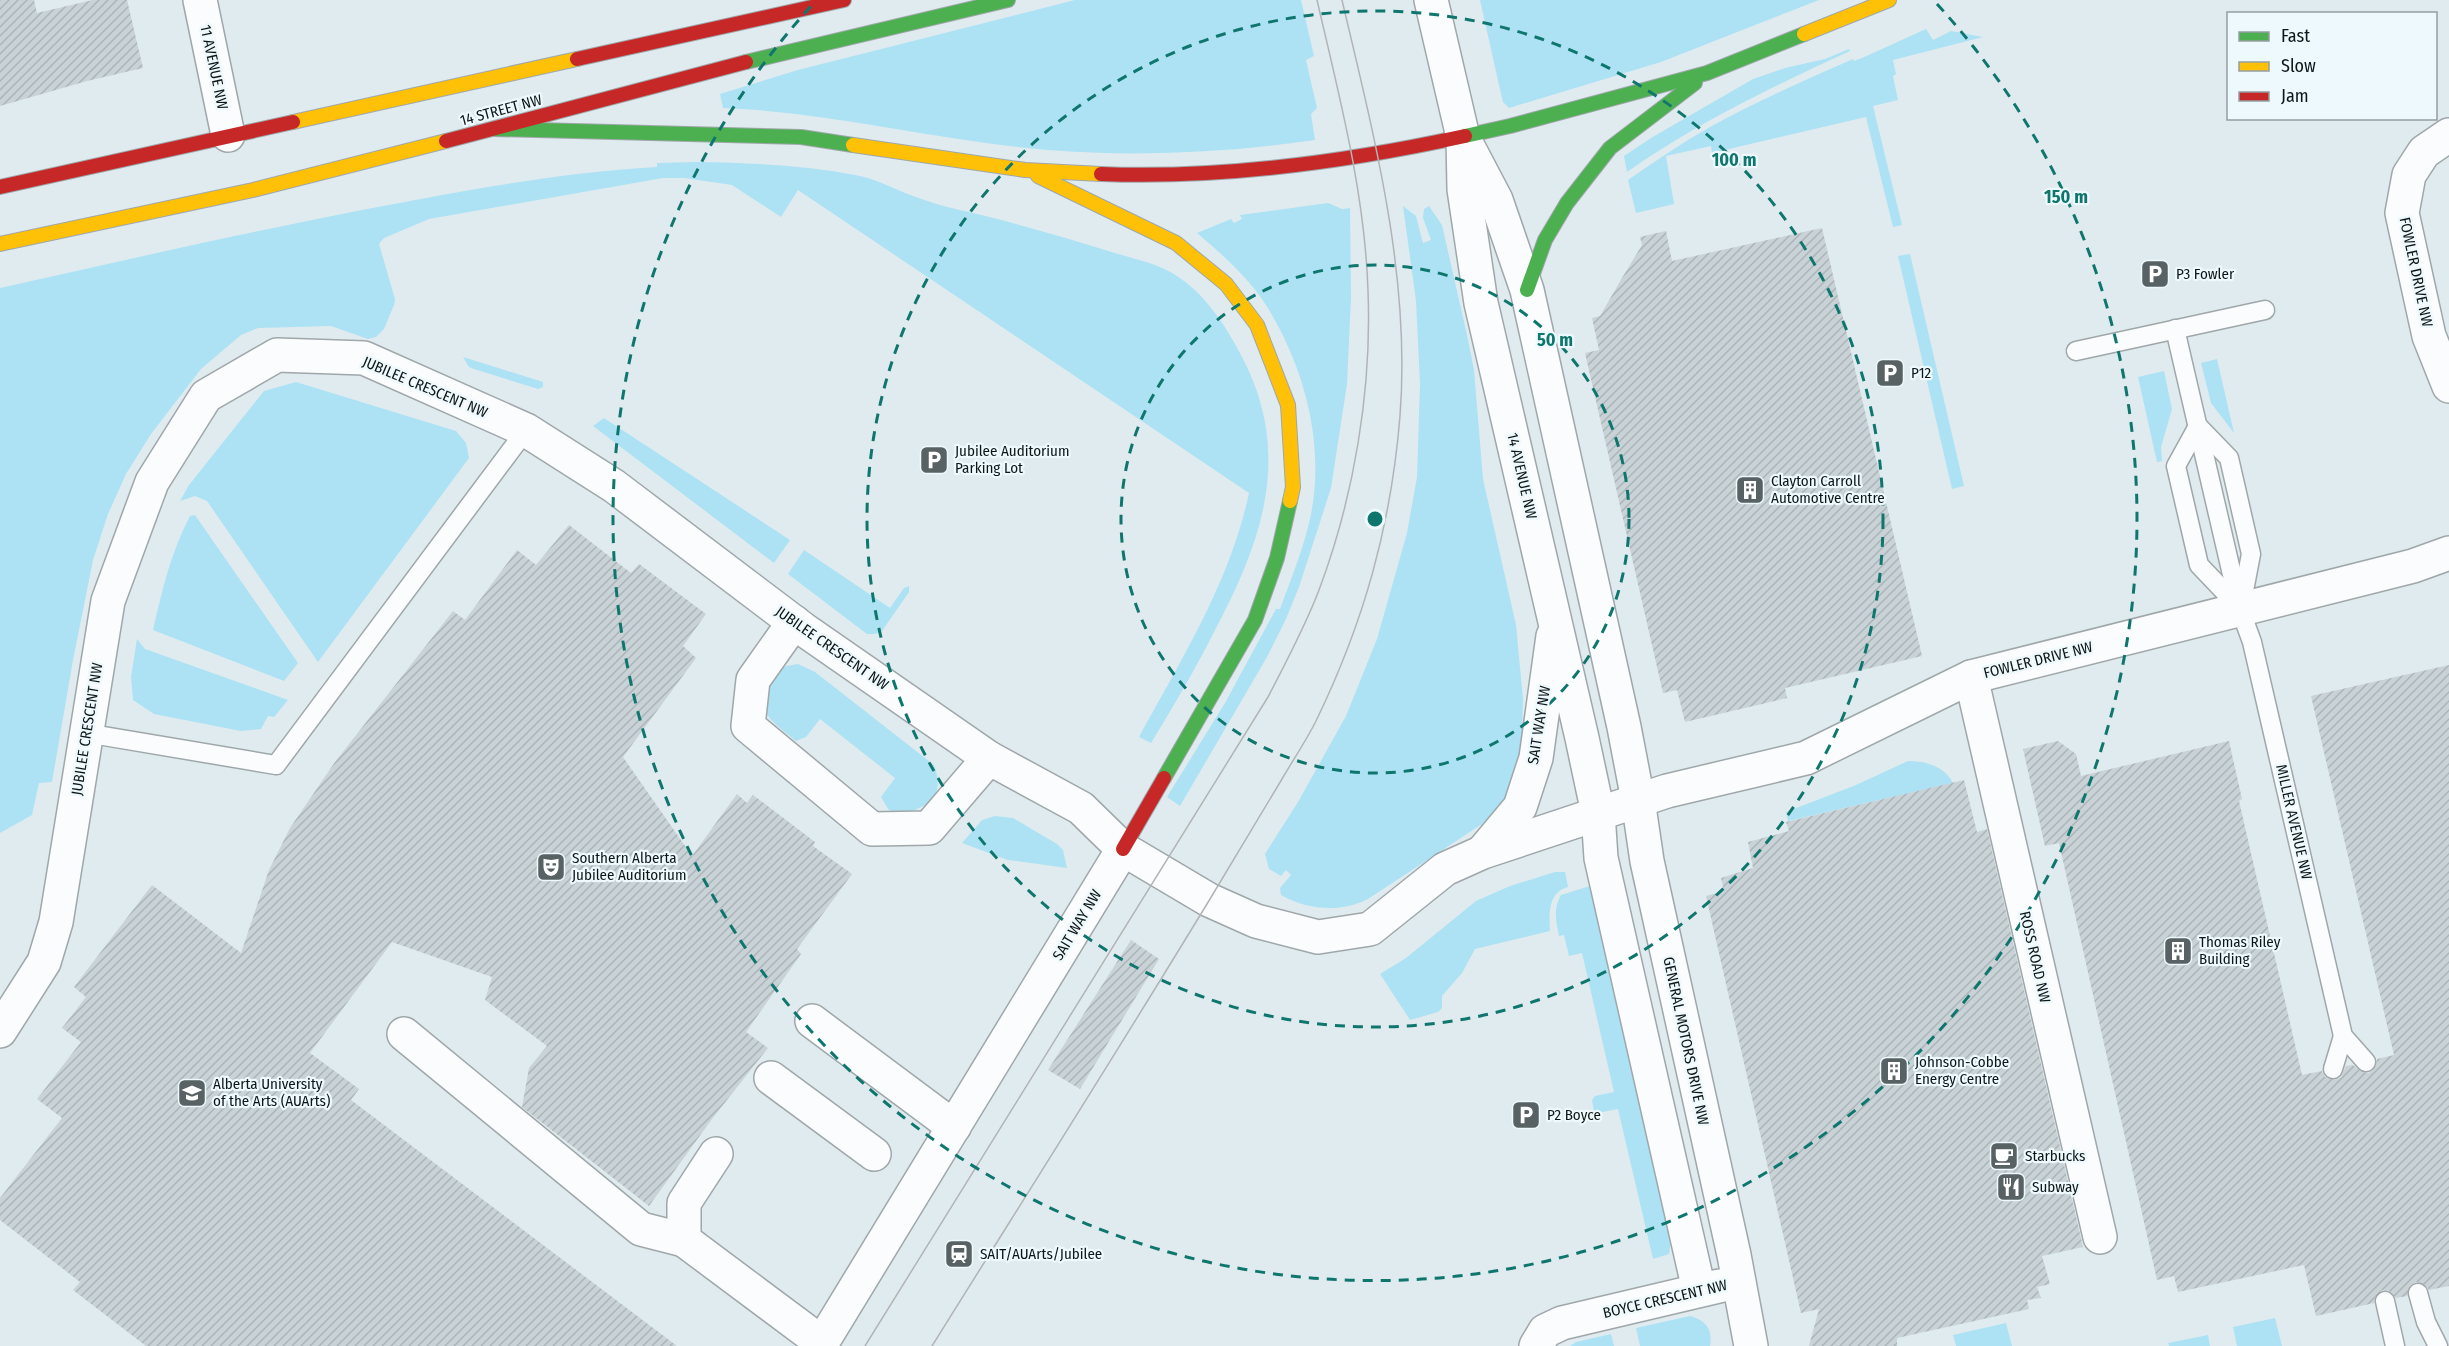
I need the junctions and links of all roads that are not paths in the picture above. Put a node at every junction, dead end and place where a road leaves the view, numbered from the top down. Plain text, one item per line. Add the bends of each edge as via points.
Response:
1 (200, 0) edge
2 (844, 0) edge
3 (1008, 0) edge
4 (1889, 0) edge
5 (811, 5) edge
6 (1432, 5) edge
7 (1707, 74) junction
8 (495, 129) junction
9 (228, 135) junction
10 (2449, 135) edge
11 (1463, 137) junction
12 (1025, 170) junction
13 (0, 187) edge
14 (0, 244) edge
15 (1527, 290) junction
16 (2265, 310) dead end
17 (2175, 329) junction
18 (2076, 351) dead end
19 (2449, 386) edge
20 (2198, 426) junction
21 (526, 430) junction
22 (2449, 553) edge
23 (2240, 609) junction
24 (1556, 620) junction
25 (794, 622) junction
26 (1971, 677) junction
27 (86, 733) junction
28 (989, 758) junction
29 (1638, 800) junction
30 (1598, 813) junction
31 (1123, 849) junction
32 (1483, 852) junction
33 (812, 1021) dead end
34 (0, 1031) edge
35 (404, 1034) dead end
36 (2343, 1036) junction
37 (2366, 1062) dead end
38 (2333, 1069) dead end
39 (771, 1078) dead end
40 (954, 1127) junction
41 (716, 1154) dead end
42 (874, 1154) dead end
43 (2100, 1237) dead end
44 (684, 1240) junction
45 (1739, 1282) junction
46 (1699, 1290) junction
47 (2418, 1293) dead end
48 (2385, 1301) dead end
49 (821, 1344) edge
50 (1536, 1346) edge
51 (1751, 1346) edge
52 (2395, 1346) edge
53 (2439, 1346) edge

1 - 9 street, 11 AVENUE NW
2 - 5 main road
3 - 8 main road, 14 STREET NW via 786,51
4 - 7 main road
5 - 9 main road
6 - 11 street, 14 AVENUE NW
7 - 11 main road
7 - 15 main road via 1610,148 1567,203 1545,240
8 - 12 main road via 801,137
8 - 14 main road, 14 STREET NW via 253,190
9 - 13 main road
10 - 19 street, FOWLER DRIVE NW via 2424,152 2409,175 2402,213 2429,336
11 - 12 main road via 1208,174
11 - 15 street, 14 AVENUE NW via 1496,200
11 - 24 street, 14 AVENUE NW via 1464,189 1481,303
12 - 31 main road via 1176,243 1226,284 1257,326 1288,405 1293,487 1277,558 1255,620
15 - 29 street, 14 AVENUE NW
16 - 17 lane
17 - 18 lane
17 - 20 lane
20 - 23 lane via 2229,458 2247,534 2251,554
20 - 23 lane via 2176,466 2199,565
21 - 25 street, JUBILEE CRESCENT NW via 614,486
21 - 27 lane via 276,765
21 - 27 street, JUBILEE CRESCENT NW via 364,358 277,355 206,396 152,482 108,601
22 - 23 street, FOWLER DRIVE NW via 2413,566
23 - 26 street, FOWLER DRIVE NW
23 - 36 lane, MILLER AVENUE NW via 2252,642
24 - 30 street, 14 AVENUE NW
24 - 32 street, SAIT WAY NW via 1536,758 1520,807
25 - 28 street, JUBILEE CRESCENT NW
25 - 28 street via 753,680 748,726 872,829 929,828
26 - 29 street, FOWLER DRIVE NW via 1806,758
26 - 43 street, ROSS ROAD NW
27 - 34 street, JUBILEE CRESCENT NW via 53,932 44,962
28 - 31 street, JUBILEE CRESCENT NW via 1081,808
29 - 30 street, SAIT WAY NW
29 - 45 street, GENERAL MOTORS DRIVE NW via 1647,861
30 - 32 street, SAIT WAY NW
30 - 46 street via 1601,858
31 - 32 street, SAIT WAY NW via 1209,900 1256,921 1318,938 1370,929 1445,868
31 - 40 street, SAIT WAY NW
33 - 40 street
35 - 44 street via 641,1229
36 - 37 lane, MILLER AVENUE NW
36 - 38 lane, MILLER AVENUE NW
39 - 42 street
40 - 49 street, SAIT WAY NW
41 - 44 street via 684,1203
44 - 49 street
45 - 46 street, BOYCE CRESCENT NW
45 - 51 street, BOYCE CRESCENT NW
46 - 50 street, BOYCE CRESCENT NW via 1562,1323 1545,1331
47 - 53 lane via 2426,1322
48 - 52 lane

